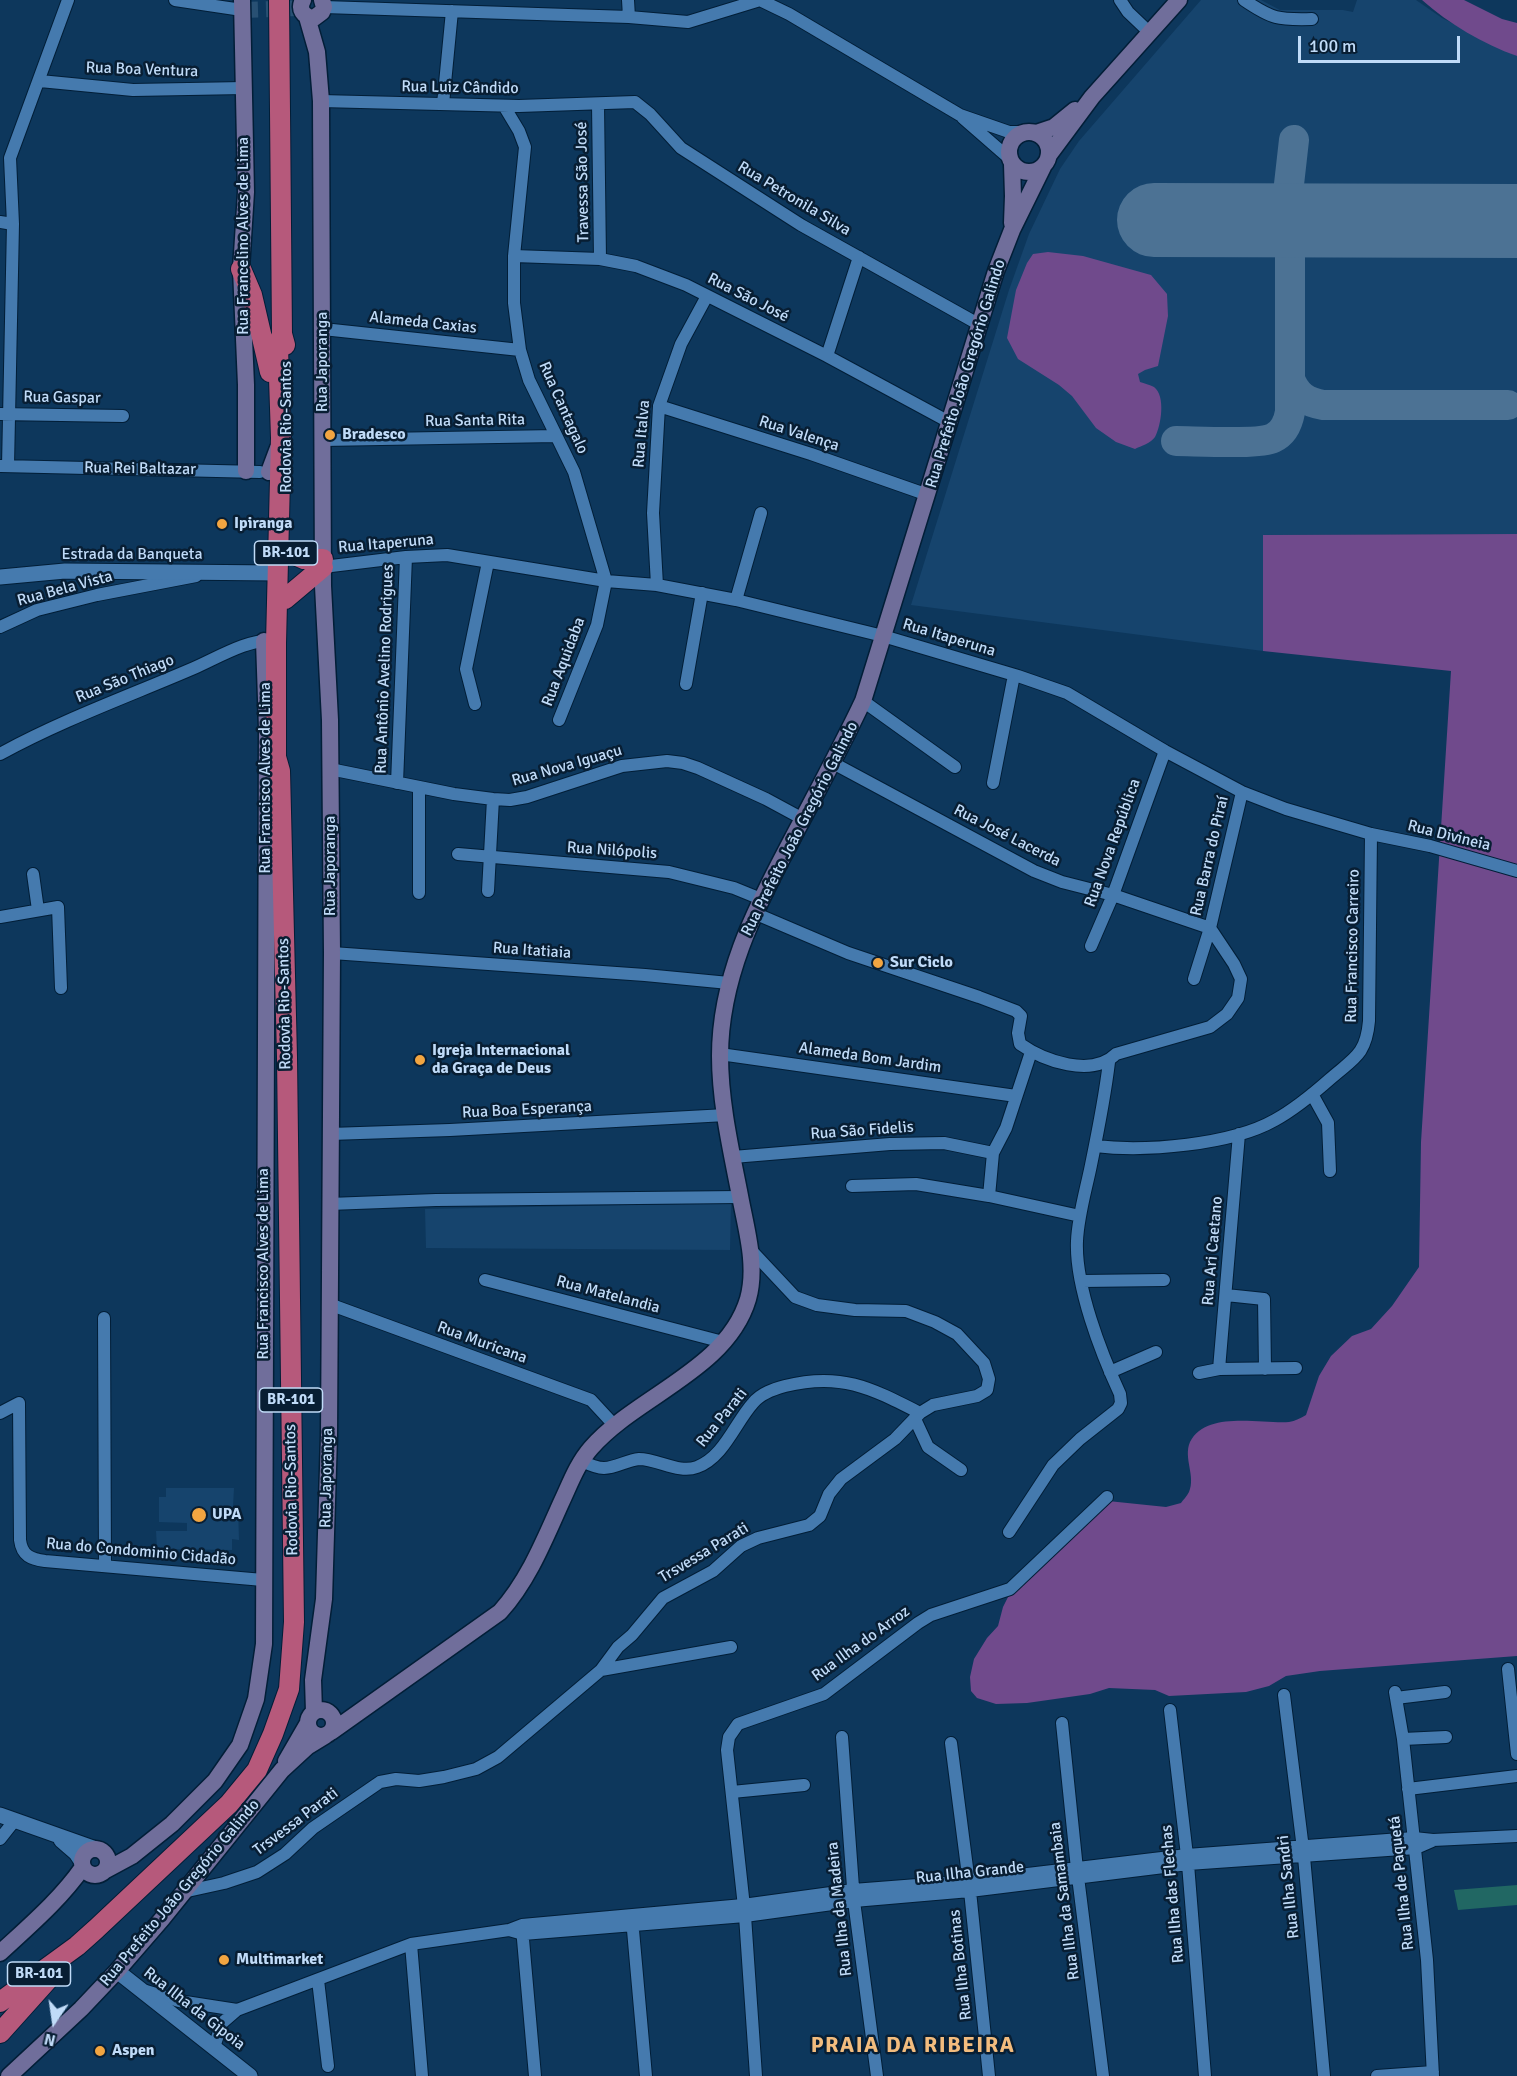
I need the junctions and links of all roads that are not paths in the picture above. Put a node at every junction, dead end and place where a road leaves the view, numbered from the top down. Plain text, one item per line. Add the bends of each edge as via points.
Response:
1 (68, 0) edge
2 (175, 0) edge
3 (279, 0) edge
4 (628, 0) edge
5 (760, 0) edge
6 (1120, 0) edge
7 (1179, 0) edge
8 (1244, 0) edge
9 (242, 5) edge
10 (316, 7) edge
11 (452, 11) junction
12 (629, 17) junction
13 (1312, 19) dead end
14 (1149, 32) junction
15 (40, 81) junction
16 (244, 88) junction
17 (1092, 97) junction
18 (321, 101) junction
19 (443, 104) junction
20 (598, 104) junction
21 (504, 106) junction
22 (960, 115) junction
23 (1031, 133) junction
24 (5, 156) edge
25 (1011, 161) junction
26 (1046, 161) junction
27 (0, 222) edge
28 (13, 224) junction
29 (1012, 230) junction
30 (514, 256) junction
31 (859, 257) junction
32 (600, 259) junction
33 (240, 269) junction
34 (707, 296) junction
35 (6, 303) edge
36 (980, 325) junction
37 (323, 329) junction
38 (282, 334) junction
39 (520, 350) junction
40 (827, 356) junction
41 (659, 406) junction
42 (280, 411) junction
43 (4, 414) edge
44 (123, 416) dead end
45 (951, 423) junction
46 (556, 436) junction
47 (323, 440) junction
48 (4, 466) edge
49 (264, 472) junction
50 (928, 495) junction
51 (761, 513) dead end
52 (286, 551) junction
53 (406, 557) junction
54 (488, 562) junction
55 (211, 573) junction
56 (271, 573) junction
57 (319, 573) junction
58 (0, 577) edge
59 (606, 581) junction
60 (657, 585) junction
61 (702, 593) junction
62 (281, 599) junction
63 (736, 600) junction
64 (0, 627) edge
65 (883, 636) junction
66 (270, 642) junction
67 (1014, 675) junction
68 (686, 684) dead end
69 (863, 700) junction
70 (475, 704) dead end
71 (559, 720) dead end
72 (1165, 751) junction
73 (0, 754) edge
74 (833, 763) junction
75 (955, 767) dead end
76 (330, 769) junction
77 (280, 771) junction
78 (398, 783) junction
79 (993, 783) dead end
80 (419, 787) junction
81 (1242, 792) junction
82 (493, 800) junction
83 (803, 819) junction
84 (1371, 834) junction
85 (458, 854) dead end
86 (489, 857) junction
87 (1517, 871) edge
88 (33, 874) dead end
89 (488, 891) dead end
90 (419, 893) dead end
91 (1113, 895) junction
92 (758, 906) junction
93 (38, 910) junction
94 (0, 917) edge
95 (1210, 928) junction
96 (1091, 946) dead end
97 (332, 953) junction
98 (1194, 979) dead end
99 (729, 983) junction
100 (61, 988) dead end
101 (1031, 1052) junction
102 (720, 1054) junction
103 (1109, 1062) junction
104 (1312, 1094) junction
105 (1016, 1096) junction
106 (726, 1115) junction
107 (330, 1134) junction
108 (1239, 1134) junction
109 (1095, 1146) junction
110 (993, 1153) junction
111 (733, 1157) junction
112 (1330, 1171) dead end
113 (852, 1186) dead end
114 (989, 1196) junction
115 (740, 1197) junction
116 (329, 1204) junction
117 (1080, 1216) junction
118 (750, 1249) junction
119 (485, 1280) dead end
120 (1164, 1280) dead end
121 (1082, 1281) junction
122 (1226, 1294) junction
123 (329, 1304) junction
124 (105, 1318) dead end
125 (723, 1342) junction
126 (1156, 1352) dead end
127 (1296, 1368) dead end
128 (1219, 1369) junction
129 (1265, 1369) junction
130 (1110, 1372) junction
131 (1199, 1373) dead end
132 (0, 1413) edge
133 (918, 1416) junction
134 (615, 1426) junction
135 (582, 1461) junction
136 (961, 1470) dead end
137 (1107, 1497) dead end
138 (1009, 1532) dead end
139 (105, 1566) junction
140 (263, 1580) junction
141 (731, 1647) dead end
142 (1508, 1669) dead end
143 (601, 1670) junction
144 (1445, 1692) dead end
145 (1284, 1695) dead end
146 (1170, 1710) dead end
147 (323, 1722) junction
148 (1062, 1723) dead end
149 (842, 1737) dead end
150 (1446, 1737) dead end
151 (1403, 1739) junction
152 (951, 1743) dead end
153 (1517, 1754) edge
154 (1517, 1776) edge
155 (804, 1785) dead end
156 (1408, 1789) junction
157 (732, 1792) junction
158 (0, 1815) edge
159 (15, 1820) junction
160 (49, 1832) junction
161 (1517, 1836) edge
162 (0, 1839) edge
163 (1415, 1843) junction
164 (145, 1847) junction
165 (98, 1849) junction
166 (1303, 1852) junction
167 (1188, 1860) junction
168 (82, 1865) junction
169 (102, 1872) junction
170 (1078, 1873) junction
171 (969, 1886) junction
172 (183, 1892) junction
173 (854, 1895) junction
174 (47, 1910) junction
175 (744, 1910) junction
176 (632, 1920) junction
177 (522, 1930) junction
178 (411, 1944) junction
179 (77, 1946) junction
180 (0, 1953) edge
181 (117, 1971) junction
182 (318, 1980) junction
183 (139, 1989) junction
184 (0, 2002) edge
185 (237, 2010) junction
186 (0, 2033) edge
187 (214, 2047) junction
188 (328, 2066) dead end
189 (1433, 2074) edge
190 (9, 2076) edge
191 (250, 2076) edge
192 (422, 2076) edge
193 (536, 2076) edge
194 (646, 2076) edge
195 (756, 2076) edge
196 (877, 2076) edge
197 (988, 2076) edge
198 (1103, 2076) edge
199 (1205, 2076) edge
200 (1324, 2076) edge
201 (1377, 2076) edge

1 - 15 street
2 - 9 street
3 - 38 highway, Rodovia Rio-Santos / BR-101
4 - 12 street
5 - 12 street via 688,22
5 - 22 street
6 - 14 street
7 - 14 main road, Rua Prefeito João Gregório Galindo
8 - 13 street via 1277,19
9 - 16 main road, Rua Francelino Alves de Lima
10 - 11 street
10 - 18 main road, Rua Japoranga
11 - 12 street
11 - 19 street
14 - 17 main road, Rua Prefeito João Gregório Galindo
15 - 16 street, Rua Boa Ventura via 133,90
15 - 24 street
16 - 33 main road, Rua Francelino Alves de Lima via 246,192
17 - 23 main road, Rua Prefeito João Gregório Galindo via 1054,127
17 - 26 main road, Rua Prefeito João Gregório Galindo
18 - 19 street, Rua Luiz Cândido
18 - 37 main road, Rua Japoranga
19 - 21 street, Rua Luiz Cândido
20 - 21 street, Rua Luiz Cândido
20 - 31 street, Rua Petronila Silva via 635,102 681,148
20 - 32 street, Travessa São José
21 - 30 street, Rua Cantagalo via 525,147
22 - 23 street via 1009,132
22 - 25 street
23 - 25 main road, Rua Prefeito João Gregório Galindo via 1014,139 1009,151
23 - 26 main road via 1047,142
24 - 28 street
25 - 26 main road via 1026,172 1033,172
25 - 29 main road, Rua Prefeito João Gregório Galindo
26 - 29 main road, Rua Prefeito João Gregório Galindo
27 - 28 street
28 - 35 street
29 - 36 main road, Rua Prefeito João Gregório Galindo
30 - 32 street, Rua São José
30 - 39 street, Rua Cantagalo
31 - 36 street, Rua Petronila Silva
31 - 40 street
32 - 34 street, Rua São José via 636,266
33 - 42 highway via 252,295
33 - 49 main road, Rua Francelino Alves de Lima via 246,385
34 - 40 street, Rua São José
34 - 41 street, Rua Italva via 681,344
35 - 43 street
36 - 45 main road, Rua Prefeito João Gregório Galindo
37 - 39 street, Alameda Caxias
37 - 47 main road, Rua Japoranga
38 - 42 highway, Rodovia Rio-Santos / BR-101 via 278,348
38 - 52 highway, Rodovia Rio-Santos / BR-101 via 287,351
39 - 46 street, Rua Cantagalo via 529,380
40 - 45 street, Rua São José
41 - 50 street, Rua Valença
41 - 60 street, Rua Italva via 653,513
42 - 49 highway, Rodovia Rio-Santos / BR-101 via 281,438
43 - 44 street, Rua Gaspar
43 - 48 street
45 - 50 main road, Rua Prefeito João Gregório Galindo
46 - 47 street, Rua Santa Rita
46 - 59 street, Rua Cantagalo via 574,472
47 - 57 main road, Rua Japoranga
48 - 49 street, Rua Rei Baltazar
49 - 56 highway, Rodovia Rio-Santos / BR-101
50 - 65 main road, Rua Prefeito João Gregório Galindo
51 - 63 street
52 - 57 highway via 304,559
52 - 62 highway, Rodovia Rio-Santos / BR-101
53 - 54 street, Rua Itaperuna via 447,555
53 - 57 street, Rua Itaperuna
53 - 78 street, Rua Antônio Avelino Rodrigues
54 - 59 street, Rua Itaperuna
54 - 70 street via 466,669
55 - 56 street, Estrada da Banqueta
55 - 58 street, Estrada da Banqueta via 65,571
55 - 64 street, Rua Bela Vista via 37,610
56 - 62 highway, Rodovia Rio-Santos / BR-101
57 - 62 highway
57 - 76 main road, Rua Japoranga
59 - 60 street, Rua Itaperuna
59 - 71 street, Rua Aquidaba via 597,626
60 - 61 street, Rua Itaperuna
61 - 63 street, Rua Itaperuna
61 - 68 street
62 - 66 highway, Rodovia Rio-Santos
62 - 77 highway, Rodovia Rio-Santos / BR-101 via 285,756
63 - 65 street, Rua Itaperuna
65 - 67 street, Rua Itaperuna
65 - 69 main road, Rua Prefeito João Gregório Galindo
66 - 73 street, Rua São Thiago via 225,653 41,731
66 - 77 highway, Rodovia Rio-Santos / BR-101
66 - 140 main road, Rua Francisco Alves de Lima
67 - 72 street, Rua Itaperuna via 1066,693
67 - 79 street
69 - 74 main road, Rua Prefeito João Gregório Galindo
69 - 75 street
72 - 81 street, Rua Itaperuna
72 - 91 street, Rua Nova República
74 - 83 main road, Rua Prefeito João Gregório Galindo
74 - 91 street, Rua José Lacerda via 1034,871
76 - 78 street, Rua Nova Iguaçu
76 - 97 main road, Rua Japoranga
77 - 179 highway, Rodovia Rio-Santos / BR-101 via 294,1622 289,1689 257,1770 229,1804
78 - 80 street, Rua Nova Iguaçu
80 - 82 street, Rua Nova Iguaçu
80 - 90 street
81 - 84 street, Rua Itaperuna
81 - 95 street, Rua Barra do Piraí
82 - 83 street, Rua Nova Iguaçu via 527,797 622,766 667,761 698,768
82 - 86 street
83 - 92 main road, Rua Prefeito João Gregório Galindo
84 - 87 street, Rua Divineia
84 - 104 street, Rua Francisco Carreiro via 1368,1033 1363,1051
85 - 86 street, Rua Nilópolis
86 - 89 street
86 - 92 street, Rua Nilópolis via 669,872 734,888
88 - 93 street
91 - 95 street, Rua José Lacerda
91 - 96 street, Rua Nova República
92 - 99 main road, Rua Prefeito João Gregório Galindo
92 - 101 street via 848,953 1016,1011 1021,1016 1020,1044
93 - 94 street
93 - 100 street via 58,907
95 - 98 street, Rua Barra do Piraí
95 - 103 street, Rua Barra do Piraí via 1241,979 1239,998 1227,1014 1210,1027 1116,1054
97 - 99 street, Rua Itatiaia
97 - 107 main road, Rua Japoranga
99 - 102 main road, Rua Prefeito João Gregório Galindo
101 - 103 street, Rua Barra do Piraí via 1070,1064
101 - 105 street
102 - 105 street, Alameda Bom Jardim
102 - 106 main road, Rua Prefeito João Gregório Galindo
103 - 109 street
104 - 108 street, Rua Francisco Carreiro via 1274,1121
104 - 112 street via 1328,1123
105 - 110 street
106 - 107 street, Rua Boa Esperança
106 - 111 main road, Rua Prefeito João Gregório Galindo
107 - 116 main road, Rua Japoranga
108 - 109 street, Rua Francisco Carreiro via 1145,1148
108 - 122 street, Rua Ari Caetano
109 - 117 street
110 - 111 street, Rua São Fidelis via 944,1143
110 - 114 street
111 - 115 main road, Rua Prefeito João Gregório Galindo
113 - 114 street via 916,1184
114 - 117 street
115 - 116 street
115 - 118 main road, Rua Prefeito João Gregório Galindo
116 - 123 main road, Rua Japoranga
117 - 121 street via 1077,1242
118 - 125 main road, Rua Prefeito João Gregório Galindo via 749,1296 737,1324
118 - 133 street, Trsvessa Parati via 795,1297 817,1305 855,1310 906,1311 957,1334 984,1363 989,1379 987,1390 977,1396 933,1405
119 - 125 street, Rua Matelandia
120 - 121 street
121 - 130 street via 1090,1318
122 - 128 street, Rua Ari Caetano
122 - 129 street via 1264,1299
123 - 134 street, Rua Muricana via 591,1400
123 - 147 main road, Rua Japoranga via 324,1599 313,1680
124 - 139 street
125 - 134 main road, Rua Prefeito João Gregório Galindo
126 - 130 street
127 - 129 street
128 - 129 street
128 - 131 street
130 - 138 street via 1120,1394 1118,1408 1053,1465
132 - 139 street, Rua do Condominio Cidadão via 19,1403 21,1549 33,1559
133 - 135 street, Rua Parati via 876,1391 822,1380 771,1390 754,1401 719,1451 695,1468 681,1469 655,1460 637,1459 604,1468
133 - 136 street via 928,1447
133 - 143 street, Trsvessa Parati via 895,1439 841,1479 829,1494 820,1516 809,1525 741,1546 712,1571 663,1598
134 - 135 main road, Rua Prefeito João Gregório Galindo
135 - 147 main road, Rua Prefeito João Gregório Galindo via 524,1579 500,1612 353,1715
137 - 157 street, Rua Ilha do Arroz via 1010,1589 931,1615 824,1694 738,1724 729,1737
139 - 140 street, Rua do Condominio Cidadão
140 - 164 main road, Rua Francisco Alves de Lima via 264,1644 256,1700 240,1745 215,1781
141 - 143 street
142 - 153 street
143 - 172 street, Trsvessa Parati via 498,1757 476,1769 420,1781 380,1782 257,1872
144 - 151 street, Rua Ilha de Paquetá via 1395,1695
145 - 166 street, Rua Ilha Sandri
146 - 167 street, Rua Ilha das Flechas
147 - 172 main road, Rua Prefeito João Gregório Galindo via 296,1742 282,1770
148 - 170 street, Rua Ilha da Samambaia
149 - 173 street, Rua Ilha da Madeira
150 - 151 street
151 - 156 street, Rua Ilha de Paquetá
152 - 171 street, Rua Ilha Botinas
154 - 156 street
155 - 157 street
156 - 163 street, Rua Ilha de Paquetá
157 - 175 street, Rua Ilha do Arroz
158 - 159 street
159 - 160 street
159 - 162 street
160 - 165 street
160 - 168 street via 69,1845
161 - 163 street, Rua Ilha Grande
163 - 166 street, Rua Ilha Grande
163 - 189 street, Rua Ilha de Paquetá
164 - 165 main road via 124,1853
164 - 169 main road, Rua Francisco Alves de Lima
165 - 168 main road via 85,1853
165 - 169 main road via 108,1858
166 - 167 street, Rua Ilha Grande
166 - 200 street, Rua Ilha Sandri
167 - 170 street, Rua Ilha Grande
167 - 199 street, Rua Ilha das Flechas
168 - 169 main road via 90,1874
168 - 174 main road
169 - 174 main road, Rua Francisco Alves de Lima
170 - 171 street, Rua Ilha Grande
170 - 198 street, Rua Ilha da Samambaia
171 - 173 street, Rua Ilha Grande
171 - 197 street, Rua Ilha Botinas
172 - 181 main road, Rua Prefeito João Gregório Galindo
173 - 175 street, Rua Ilha Grande
173 - 196 street, Rua Ilha da Madeira
174 - 180 main road
175 - 176 street, Rua Ilha Grande
175 - 195 street, Rua Ilha do Arroz
176 - 177 street, Rua Ilha Grande
176 - 194 street
177 - 178 street, Rua Ilha Grande
177 - 193 street
178 - 182 street, Rua Ilha Grande
178 - 192 street
179 - 184 highway, Rodovia Rio-Santos / BR-101
179 - 186 highway, Rodovia Rio-Santos / BR-101
181 - 183 street, Rua Ilha da Gipoia
181 - 190 main road, Rua Prefeito João Gregório Galindo
182 - 185 street, Rua Ilha Grande
182 - 188 street
183 - 185 street, Rua Ilha Grande via 179,2001
183 - 187 street, Rua Ilha da Gipoia
185 - 187 street via 222,2023
187 - 191 street, Rua Ilha da Gipoia
189 - 201 street

